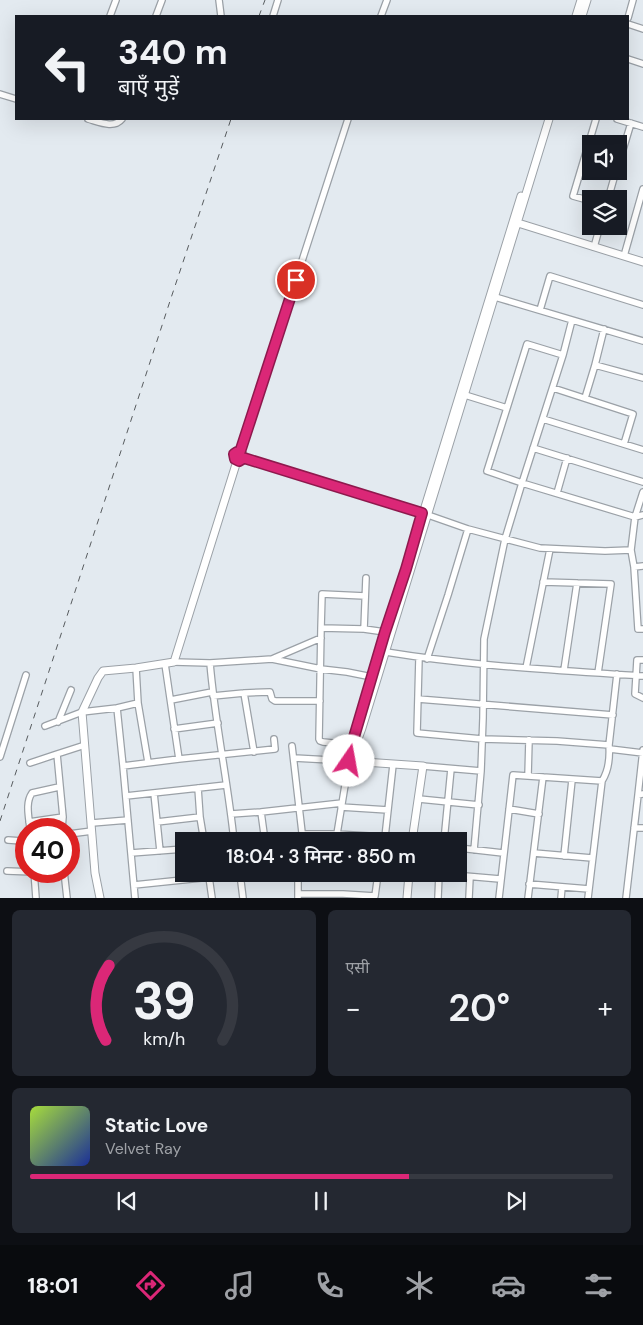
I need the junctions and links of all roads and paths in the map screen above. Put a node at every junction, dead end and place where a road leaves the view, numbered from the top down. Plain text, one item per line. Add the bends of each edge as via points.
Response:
1 (116, 0) edge
2 (162, 0) edge
3 (218, 0) edge
4 (278, 0) edge
5 (386, 0) edge
6 (581, 0) edge
7 (587, 0) edge
8 (633, 0) edge
9 (110, 15) edge
10 (156, 15) edge
11 (221, 15) edge
12 (273, 15) edge
13 (381, 15) edge
14 (576, 15) edge
15 (582, 15) edge
16 (629, 15) edge
17 (629, 24) edge
18 (643, 29) edge
19 (629, 59) edge
20 (643, 64) edge
21 (0, 94) edge
22 (15, 99) edge
23 (92, 120) edge
24 (122, 120) edge
25 (348, 120) edge
26 (544, 120) edge
27 (549, 120) edge
28 (596, 120) edge
29 (620, 120) edge
30 (630, 123) junction
31 (643, 127) edge
32 (627, 135) edge
33 (643, 189) edge
34 (582, 198) edge
35 (636, 214) junction
36 (643, 216) edge
37 (518, 223) junction
38 (597, 235) edge
39 (594, 246) junction
40 (624, 256) junction
41 (643, 262) edge
42 (495, 297) junction
43 (643, 305) edge
44 (540, 310) junction
45 (572, 320) junction
46 (604, 329) junction
47 (643, 341) edge
48 (563, 355) junction
49 (595, 365) junction
50 (643, 378) edge
51 (553, 388) junction
52 (465, 395) junction
53 (585, 398) junction
54 (507, 408) junction
55 (457, 412) junction
56 (543, 419) junction
57 (624, 444) junction
58 (533, 448) junction
59 (643, 450) edge
60 (240, 457) junction
61 (567, 458) junction
62 (643, 482) edge
63 (522, 483) junction
64 (643, 492) edge
65 (557, 493) junction
66 (425, 514) junction
67 (643, 515) edge
68 (635, 517) junction
69 (468, 529) junction
70 (505, 539) junction
71 (550, 549) junction
72 (631, 550) junction
73 (643, 566) edge
74 (634, 567) junction
75 (366, 578) dead end
76 (543, 582) junction
77 (577, 583) junction
78 (365, 596) junction
79 (321, 628) junction
80 (364, 629) junction
81 (643, 629) edge
82 (385, 632) junction
83 (321, 638) junction
84 (386, 652) junction
85 (419, 658) junction
86 (272, 659) junction
87 (427, 659) junction
88 (643, 660) edge
89 (174, 662) junction
90 (210, 663) junction
91 (165, 664) junction
92 (483, 665) junction
93 (136, 668) junction
94 (526, 668) junction
95 (321, 669) junction
96 (564, 670) junction
97 (598, 673) junction
98 (617, 674) junction
99 (26, 675) dead end
100 (636, 676) junction
101 (643, 676) edge
102 (372, 677) junction
103 (71, 690) dead end
104 (244, 693) junction
105 (213, 694) junction
106 (643, 698) edge
107 (418, 699) junction
108 (171, 700) junction
109 (320, 701) junction
110 (138, 703) junction
111 (483, 704) junction
112 (117, 708) junction
113 (82, 712) junction
114 (612, 715) junction
115 (58, 722) junction
116 (218, 723) junction
117 (45, 726) dead end
118 (174, 729) junction
119 (274, 739) dead end
120 (482, 739) junction
121 (530, 740) junction
122 (85, 744) junction
123 (354, 744) junction
124 (292, 746) dead end
125 (609, 747) junction
126 (643, 751) edge
127 (254, 752) junction
128 (56, 754) junction
129 (221, 754) junction
130 (0, 757) edge
131 (294, 758) junction
132 (179, 759) junction
133 (349, 761) junction
134 (148, 762) junction
135 (30, 763) dead end
136 (393, 765) junction
137 (123, 766) junction
138 (423, 766) junction
139 (452, 769) junction
140 (481, 771) junction
141 (528, 776) junction
142 (543, 777) junction
143 (572, 780) junction
144 (602, 781) junction
145 (226, 785) junction
146 (59, 787) junction
147 (198, 788) junction
148 (154, 792) junction
149 (640, 795) edge
150 (126, 796) junction
151 (419, 799) junction
152 (448, 802) junction
153 (341, 805) junction
154 (479, 805) junction
155 (298, 807) junction
156 (509, 809) junction
157 (388, 810) junction
158 (261, 812) junction
159 (231, 814) junction
160 (539, 814) junction
161 (62, 817) joint
162 (200, 817) junction
163 (29, 818) edge
164 (58, 818) edge
165 (128, 820) junction
166 (157, 822) junction
167 (92, 823) junction
168 (634, 828) junction
169 (643, 828) edge
170 (92, 831) junction
171 (202, 832) edge
172 (233, 832) edge
173 (264, 832) edge
174 (303, 832) edge
175 (337, 832) edge
176 (386, 832) edge
177 (413, 832) edge
178 (445, 832) edge
179 (80, 833) edge
180 (8, 840) dead end
181 (15, 840) edge
182 (467, 849) edge
183 (175, 850) edge
184 (474, 850) junction
185 (160, 851) junction
186 (132, 853) junction
187 (503, 853) junction
188 (534, 853) junction
189 (564, 856) junction
190 (592, 858) junction
191 (8, 871) dead end
192 (15, 871) edge
193 (467, 877) edge
194 (470, 877) junction
195 (500, 879) junction
196 (175, 881) edge
197 (210, 882) edge
198 (241, 882) edge
199 (298, 882) edge
200 (377, 882) edge
201 (408, 882) edge
202 (440, 882) edge
203 (35, 883) edge
204 (65, 883) edge
205 (529, 884) junction
206 (134, 885) junction
207 (562, 887) junction
208 (589, 889) junction
209 (298, 896) edge
210 (343, 896) edge
211 (375, 897) edge
212 (36, 898) edge
213 (67, 898) edge
214 (100, 898) edge
215 (135, 898) edge
216 (212, 898) edge
217 (243, 898) edge
218 (407, 898) edge
219 (438, 898) edge
220 (469, 898) edge
221 (499, 898) edge
222 (528, 898) edge
223 (561, 898) edge
224 (588, 898) edge
225 (626, 898) edge

1 - 9 street
2 - 10 street
3 - 11 street
4 - 12 street
5 - 13 street
6 - 14 street
7 - 15 street
8 - 16 street
17 - 18 street
19 - 20 street
21 - 22 street
23 - 24 street via 110,124
25 - 60 street
26 - 55 street
27 - 37 street
28 - 34 street via 573,196
29 - 30 street
30 - 31 street
30 - 32 street
33 - 35 street
35 - 36 street
35 - 40 street
37 - 39 street
37 - 42 street
38 - 39 street
39 - 40 street
40 - 41 street
42 - 44 street
42 - 52 street
43 - 44 street via 550,276
44 - 45 street
45 - 46 street
45 - 48 street
46 - 47 street
46 - 49 street
48 - 51 street
48 - 54 street via 527,344
49 - 50 street
49 - 53 street
51 - 53 street
51 - 56 street
52 - 54 street
52 - 55 street
53 - 57 street via 633,414
54 - 63 street via 487,471
55 - 66 street
56 - 57 street
56 - 58 street
57 - 59 street
58 - 61 street
58 - 63 street
60 - 66 street
60 - 89 street
61 - 62 street
61 - 65 street
63 - 65 street
63 - 70 street
64 - 68 street
65 - 68 street
66 - 69 street
66 - 82 street
66 - 84 street
67 - 68 street
68 - 72 street
69 - 70 street
69 - 87 street
70 - 71 street
70 - 92 street via 484,639
71 - 72 street
71 - 76 street
72 - 74 street
73 - 74 street
74 - 81 street via 638,629
75 - 78 street
76 - 77 street
76 - 94 street
77 - 96 street
77 - 97 street via 611,584
78 - 79 street via 322,594
78 - 80 street
79 - 80 street
79 - 83 street
80 - 82 street
82 - 102 street
83 - 86 street
83 - 95 street
84 - 85 street
84 - 123 street
85 - 87 street
85 - 107 street
86 - 90 street
86 - 95 street
87 - 92 street
88 - 100 street via 637,660
89 - 90 street
89 - 91 street
90 - 105 street
91 - 93 street
91 - 108 street
92 - 94 street
92 - 111 street
93 - 110 street
93 - 113 street via 103,671
94 - 96 street
95 - 102 street
95 - 109 street
96 - 97 street
97 - 98 street
98 - 100 street
98 - 114 street
99 - 130 street
100 - 101 street
100 - 106 street via 635,694
102 - 123 street
103 - 115 street
104 - 105 street
104 - 109 street via 270,692 275,701
104 - 127 street
105 - 108 street
105 - 116 street
107 - 111 street
107 - 120 street via 417,733
108 - 118 street
109 - 123 street via 320,741
110 - 112 street
110 - 134 street
111 - 114 street
111 - 120 street
112 - 113 street
112 - 137 street
113 - 115 street
113 - 122 street
114 - 125 street
115 - 117 street
116 - 118 street
116 - 129 street
118 - 132 street
119 - 127 street via 275,749
120 - 121 street
120 - 140 street
121 - 125 street
121 - 141 street
122 - 128 street
122 - 167 street
123 - 133 street
124 - 131 street
125 - 126 street
125 - 144 street via 607,773
126 - 149 street
127 - 129 street
128 - 135 street
128 - 146 street
129 - 132 street
129 - 145 street
131 - 133 street
131 - 155 street
132 - 134 street
133 - 136 street
133 - 153 street
134 - 137 street
136 - 138 street
136 - 157 street
137 - 150 street
138 - 139 street
138 - 151 street
139 - 140 street
139 - 152 street
140 - 154 street
141 - 142 street
141 - 156 street via 513,775
142 - 143 street
142 - 160 street
143 - 144 street
143 - 189 street
144 - 190 street
145 - 147 street
145 - 159 street
146 - 161 street
146 - 163 street via 32,793 28,802
147 - 148 street
147 - 162 street
148 - 150 street
148 - 166 street
149 - 168 street
150 - 165 street
151 - 152 street
151 - 177 street
152 - 154 street
152 - 178 street
153 - 155 street
153 - 157 street
153 - 175 street
154 - 184 street
155 - 158 street
155 - 174 street
156 - 160 street
156 - 187 street
157 - 176 street
158 - 159 street
158 - 173 street
159 - 172 street
160 - 188 street
161 - 164 street
162 - 166 street
162 - 171 street
165 - 167 street
165 - 186 street
166 - 185 street
167 - 170 street
168 - 169 street
168 - 225 street
170 - 179 street
170 - 214 street
180 - 181 street
182 - 184 street
183 - 185 street
184 - 187 street
185 - 186 street
186 - 206 street
187 - 195 street
188 - 189 street
188 - 205 street
189 - 190 street
190 - 208 street
191 - 192 street
193 - 194 street
194 - 195 street
194 - 220 street
195 - 221 street
196 - 206 street
197 - 216 street
198 - 217 street
199 - 209 street
200 - 211 street
201 - 218 street
202 - 219 street
203 - 212 street
204 - 213 street
205 - 207 street
205 - 222 street
206 - 215 street
207 - 208 street
207 - 223 street
208 - 224 street
209 - 210 street
210 - 211 street

